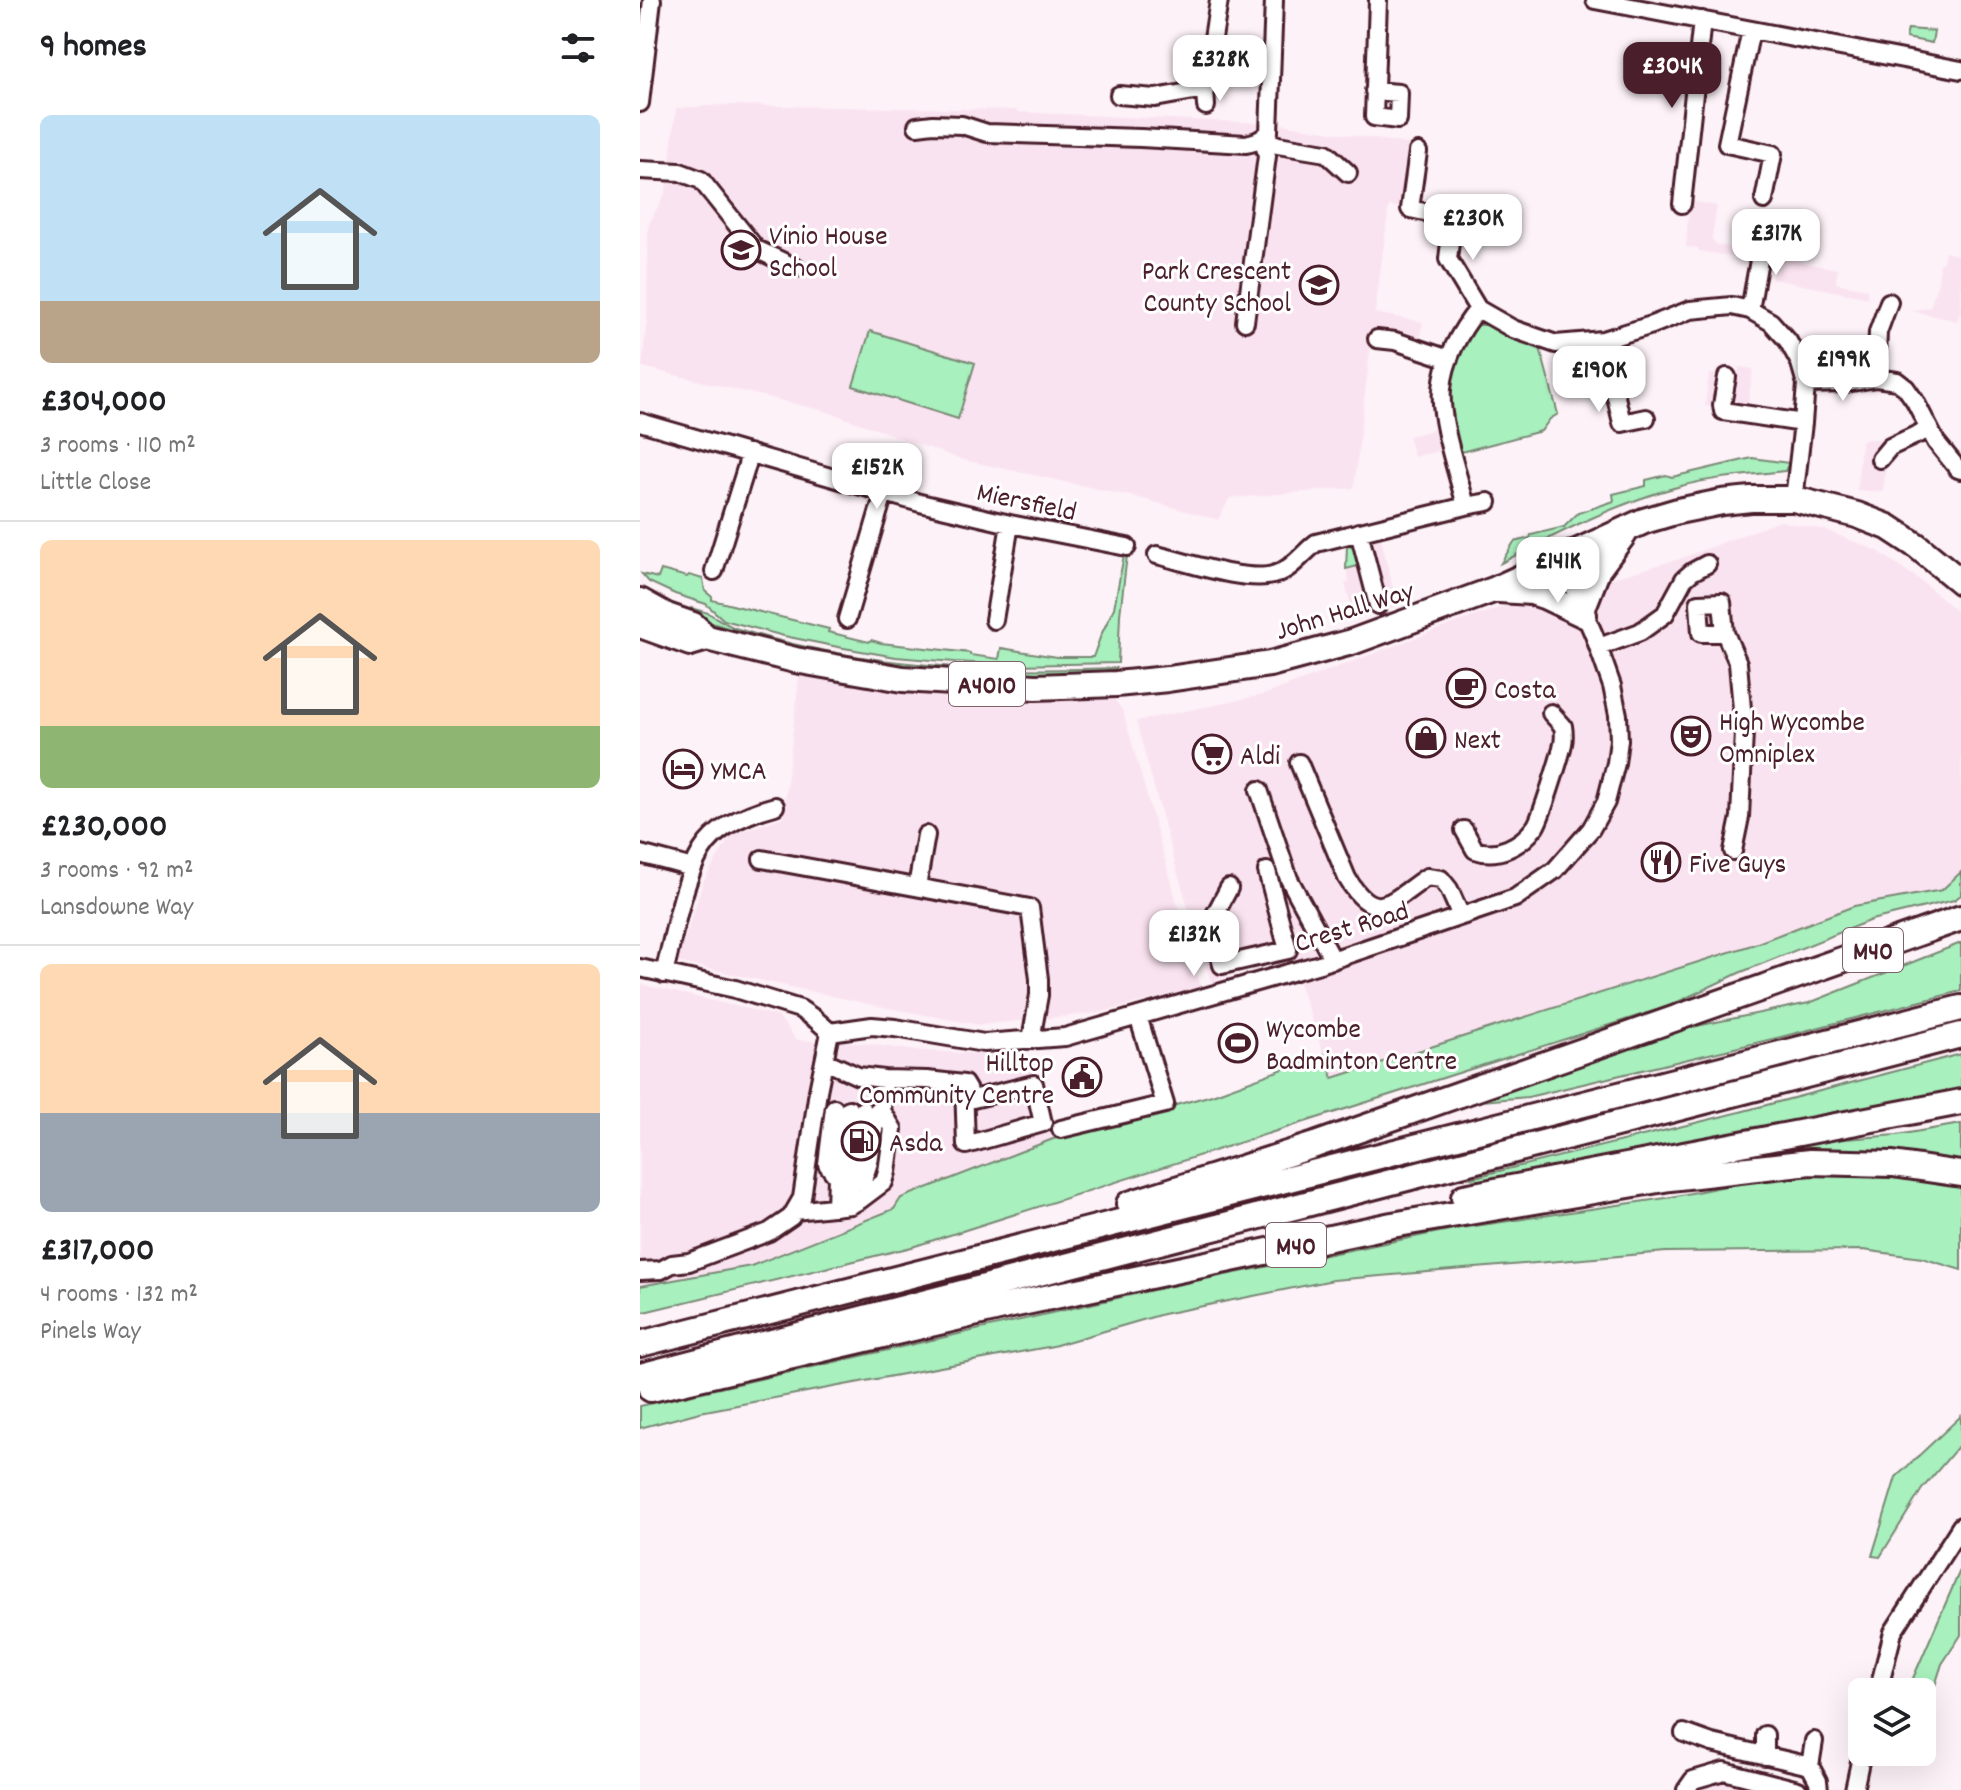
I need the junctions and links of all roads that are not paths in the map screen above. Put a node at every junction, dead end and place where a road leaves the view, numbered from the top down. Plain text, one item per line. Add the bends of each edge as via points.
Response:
1 (652, 0) edge
2 (1219, 0) edge
3 (1274, 0) edge
4 (1378, 0) edge
5 (1595, 0) edge
6 (1702, 20) junction
7 (1751, 30) junction
8 (1961, 70) edge
9 (1374, 91) dead end
10 (1119, 95) dead end
11 (640, 97) edge
12 (640, 103) edge
13 (917, 126) dead end
14 (1263, 139) junction
15 (1418, 152) dead end
16 (640, 170) edge
17 (1348, 173) dead end
18 (1764, 200) dead end
19 (1682, 204) dead end
20 (1453, 218) junction
21 (1493, 224) dead end
22 (1763, 238) dead end
23 (796, 268) dead end
24 (1889, 302) dead end
25 (1478, 309) junction
26 (1750, 310) junction
27 (1245, 322) dead end
28 (1377, 339) dead end
29 (1603, 340) junction
30 (1449, 359) junction
31 (1727, 377) dead end
32 (1876, 378) junction
33 (1806, 384) junction
34 (1646, 418) dead end
35 (640, 422) edge
36 (1803, 423) junction
37 (1929, 429) junction
38 (749, 453) junction
39 (1880, 459) dead end
40 (1961, 470) edge
41 (884, 493) junction
42 (1794, 499) junction
43 (1488, 502) dead end
44 (1466, 506) junction
45 (1010, 524) junction
46 (1628, 529) junction
47 (1359, 532) junction
48 (1127, 547) dead end
49 (1157, 555) dead end
50 (1561, 559) junction
51 (1707, 564) dead end
52 (714, 571) dead end
53 (1961, 582) edge
54 (1496, 589) junction
55 (640, 601) edge
56 (1378, 605) dead end
57 (1583, 612) junction
58 (847, 619) dead end
59 (994, 620) dead end
60 (640, 625) edge
61 (1725, 633) dead end
62 (707, 638) junction
63 (1599, 647) junction
64 (1551, 713) dead end
65 (1299, 763) dead end
66 (1259, 790) dead end
67 (775, 806) dead end
68 (1464, 830) dead end
69 (926, 835) dead end
70 (1733, 851) dead end
71 (640, 854) edge
72 (762, 859) dead end
73 (693, 868) junction
74 (1267, 871) dead end
75 (917, 887) junction
76 (1229, 888) dead end
77 (1461, 916) junction
78 (1961, 918) edge
79 (1333, 960) junction
80 (640, 968) edge
81 (664, 974) junction
82 (1961, 1008) edge
83 (1138, 1016) junction
84 (830, 1032) junction
85 (1961, 1035) edge
86 (1031, 1040) junction
87 (825, 1061) junction
88 (884, 1079) junction
89 (964, 1084) junction
90 (1961, 1102) edge
91 (816, 1107) junction
92 (861, 1110) junction
93 (1061, 1129) dead end
94 (1961, 1174) edge
95 (849, 1204) junction
96 (795, 1211) junction
97 (640, 1271) edge
98 (919, 1274) junction
99 (849, 1322) junction
100 (640, 1344) edge
101 (640, 1376) edge
102 (640, 1391) edge
103 (1961, 1526) edge
104 (1882, 1678) edge
105 (1684, 1733) dead end
106 (1765, 1735) dead end
107 (1814, 1741) dead end
108 (1765, 1756) junction
109 (1810, 1766) junction
110 (1859, 1766) edge
111 (1686, 1790) edge
112 (1798, 1790) edge
113 (1819, 1790) edge
114 (1854, 1790) edge

1 - 11 street
2 - 10 street via 1206,98
3 - 14 street via 1269,132
4 - 9 street
5 - 6 street
6 - 7 street
6 - 19 street
7 - 8 street
7 - 18 street via 1727,144 1773,154
11 - 12 street
13 - 14 street via 1246,144
14 - 17 street via 1326,153
14 - 27 street via 1267,156
15 - 20 street via 1410,209
16 - 23 street via 680,172 701,180 756,249
20 - 21 street
20 - 25 street via 1448,259
22 - 26 street
24 - 32 street via 1878,332
25 - 29 street via 1556,344
25 - 30 street
26 - 29 street via 1690,310
26 - 33 street via 1788,341
28 - 30 street
29 - 34 street via 1622,423
30 - 44 street via 1443,416
31 - 36 street via 1723,411
32 - 33 street
32 - 37 street via 1906,388
33 - 36 street
35 - 38 street, Miersfield
36 - 42 street
37 - 39 street via 1890,447
37 - 40 street
38 - 41 street, Miersfield
38 - 52 street
41 - 45 street, Miersfield
41 - 58 street
42 - 46 highway, John Hall Way / A4010 via 1722,502
42 - 53 highway, John Hall Way / A4010 via 1888,527
43 - 44 street
44 - 47 street
45 - 48 street, Miersfield
45 - 59 street
46 - 50 highway, John Hall Way / A4010
46 - 57 highway via 1598,569
47 - 49 street via 1316,543 1275,575 1226,572
47 - 56 street
50 - 54 highway, John Hall Way / A4010
50 - 57 street, Crest Road
51 - 63 street via 1684,579 1665,614 1640,632
54 - 57 highway via 1532,592
54 - 62 highway, John Hall Way / A4010 via 1352,642 1270,664 1116,684 1036,687 903,679
55 - 62 highway, John Hall Way / A4010 via 693,625
57 - 63 street, Crest Road
60 - 62 highway, John Hall Way / A4010 via 690,643
61 - 70 street via 1738,663 1744,732
63 - 77 street, Crest Road via 1618,715 1606,802 1591,829 1555,870 1515,898
64 - 68 street via 1563,726 1564,742 1537,825 1497,853 1475,850
65 - 77 street via 1347,878 1366,903 1394,901 1427,877 1441,879
66 - 79 street via 1289,879
67 - 73 street via 736,821 712,838
69 - 75 street
71 - 73 street
72 - 75 street
73 - 81 street
74 - 76 street via 1288,950 1222,965 1211,922
75 - 86 street via 1030,908 1039,979
77 - 79 street, Crest Road
78 - 98 highway, M40 via 1315,1145
79 - 83 street, Crest Road
80 - 81 street
81 - 84 street via 800,1009
82 - 98 highway, M40
83 - 86 street, Crest Road via 1065,1037
83 - 93 street via 1165,1104
84 - 86 street, Crest Road via 872,1026 984,1043
84 - 87 street
85 - 99 highway, M40
87 - 88 street via 858,1076
87 - 91 street
88 - 89 street
88 - 92 street
89 - 89 street via 973,1099 1034,1084 1043,1123 966,1145
90 - 99 highway, M40 via 1373,1214 953,1306
91 - 92 street
91 - 96 street via 802,1198
92 - 95 street via 855,1168 863,1181
92 - 95 street via 827,1164
92 - 95 street via 893,1129 884,1182
94 - 102 highway, M40 via 1893,1164 1810,1162 1670,1178 1392,1225
95 - 96 street
96 - 97 street via 782,1225 758,1236 689,1262
98 - 100 highway, M40
99 - 101 highway, M40
103 - 104 street via 1893,1632
105 - 108 street
106 - 108 street
107 - 109 street
108 - 109 street
109 - 113 street
110 - 114 street
111 - 112 street via 1693,1780 1724,1771

